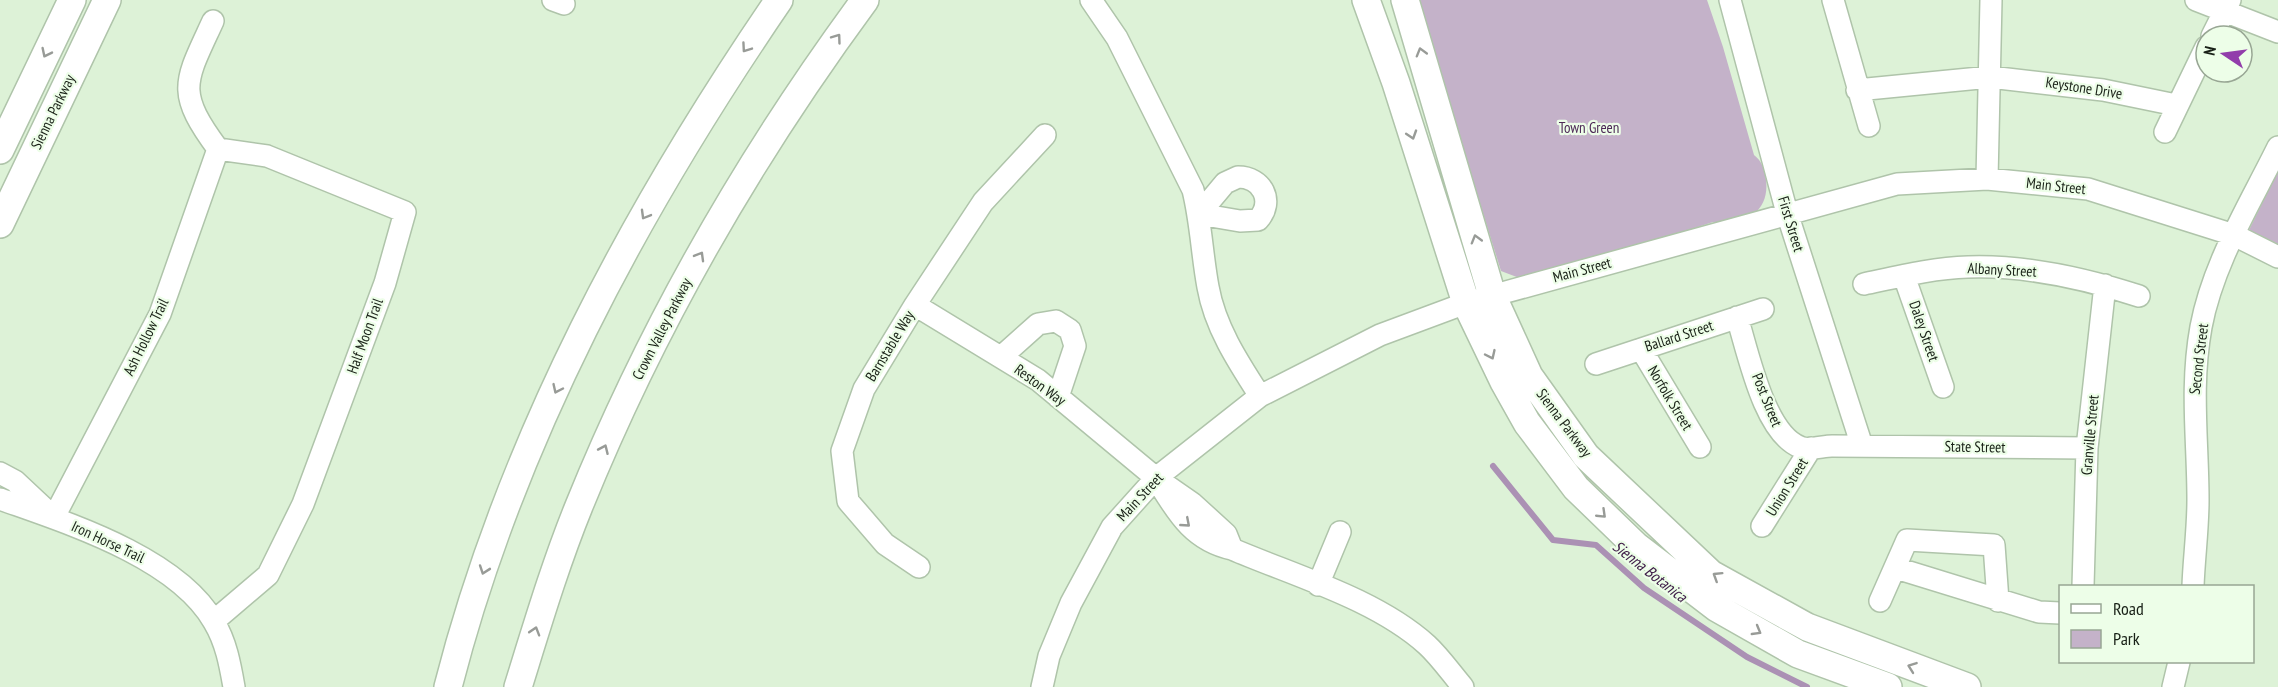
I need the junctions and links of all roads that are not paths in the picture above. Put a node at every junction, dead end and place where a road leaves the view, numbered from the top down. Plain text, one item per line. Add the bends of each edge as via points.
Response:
1 (72, 0) edge
2 (107, 0) edge
3 (779, 0) edge
4 (865, 0) edge
5 (1091, 0) edge
6 (1366, 0) edge
7 (1405, 0) edge
8 (1730, 0) edge
9 (1833, 0) edge
10 (1991, 0) edge
11 (2196, 0) edge
12 (2227, 5) edge
13 (213, 21) dead end
14 (2218, 24) edge
15 (2278, 32) edge
16 (2194, 70) edge
17 (1990, 76) junction
18 (1857, 90) junction
19 (2176, 105) junction
20 (1869, 126) dead end
21 (2165, 132) dead end
22 (1046, 135) dead end
23 (3, 136) edge
24 (2278, 147) edge
25 (35, 148) junction
26 (218, 149) junction
27 (1987, 179) junction
28 (1787, 213) junction
29 (0, 224) edge
30 (2234, 235) junction
31 (2278, 256) edge
32 (1904, 276) junction
33 (1864, 284) dead end
34 (2105, 285) junction
35 (1492, 295) junction
36 (2139, 296) dead end
37 (1466, 303) junction
38 (915, 305) junction
39 (1763, 309) dead end
40 (1737, 317) junction
41 (1641, 349) junction
42 (1001, 357) junction
43 (1596, 364) dead end
44 (1943, 387) dead end
45 (1260, 396) junction
46 (1058, 397) junction
47 (1862, 446) junction
48 (1700, 447) dead end
49 (1811, 448) junction
50 (2087, 448) junction
51 (0, 473) edge
52 (1156, 478) junction
53 (0, 499) edge
54 (54, 517) junction
55 (1762, 526) dead end
56 (1341, 532) dead end
57 (919, 567) dead end
58 (1896, 568) junction
59 (1317, 585) junction
60 (2083, 585) edge
61 (2193, 585) edge
62 (1998, 600) junction
63 (1880, 601) dead end
64 (2059, 613) edge
65 (214, 621) junction
66 (2179, 663) edge
67 (234, 687) edge
68 (448, 687) edge
69 (518, 687) edge
70 (1042, 687) edge
71 (1463, 687) edge
72 (1888, 687) edge
73 (1967, 687) edge
74 (2173, 687) edge

1 -> 23 main road
2 - 25 main road, Sienna Parkway
3 -> 68 main road via 684,146 632,236 570,361 523,464 460,638
69 -> 4 main road, Crown Valley Parkway via 579,507 658,334 684,283 809,76
5 - 45 street via 1117,38 1193,190 1216,315 1225,339
6 -> 37 main road, Sienna Parkway
35 -> 7 main road, Sienna Parkway
8 - 28 street, First Street
9 - 18 street
10 - 17 street
11 - 12 street
12 - 14 street
12 - 15 street
13 - 26 street via 188,75 196,120
16 - 19 street
17 - 18 street, Keystone Drive
17 - 19 street, Keystone Drive via 2103,90
17 - 27 street
18 - 20 street
19 - 21 street
22 - 38 street, Barnstable Way via 983,202
23 - 25 street
24 - 30 street, Second Street
25 - 29 main road, Sienna Parkway
26 - 54 street, Ash Hollow Trail via 160,314
26 - 65 street, Half Moon Trail via 267,156 405,212 385,282 303,504 268,575
27 - 28 street, Main Street via 1897,184
27 - 30 street, Main Street via 2088,189
28 - 35 street, Main Street
28 - 47 street, First Street
30 - 31 street, Main Street
30 - 61 street, Second Street via 2213,284 2201,326 2193,403 2198,500
32 - 33 street, Albany Street
32 - 34 street, Albany Street via 1966,267 2028,269
32 - 44 street, Daley Street
34 - 36 street, Albany Street
34 - 50 street, Granville Street
35 - 37 street, Main Street
73 -> 35 main road, Sienna Parkway via 1807,627 1711,574 1586,456 1529,376
37 - 45 street, Main Street via 1380,335
37 -> 72 main road, Sienna Parkway via 1527,423 1576,488 1636,546 1717,608 1798,654
38 - 42 street, Reston Way
38 - 57 street, Barnstable Way via 864,389 842,451 848,501 885,544
39 - 40 street, Ballard Street
40 - 41 street, Ballard Street
40 - 49 street, Post Street via 1767,408 1782,437 1802,449
41 - 43 street, Ballard Street
41 - 48 street, Norfolk Street
42 - 46 street, Reston Way
42 - 46 street via 1038,324 1056,321 1070,330 1075,346
45 - 52 street, Main Street
46 - 52 street, Reston Way
47 - 49 street, Post Street
47 - 50 street, State Street
49 - 55 street, Union Street
50 - 60 street, Granville Street
51 - 54 street, Iron Horse Trail via 15,481
52 - 59 street, Reston Way via 1180,519 1214,545
52 - 70 street, Main Street via 1112,527 1076,593 1049,656
53 - 54 street, Iron Horse Trail
54 - 65 street, Iron Horse Trail via 152,562 193,596
56 - 59 street
58 - 62 street
58 - 62 street via 1907,540 1994,545
58 - 63 street
59 - 71 street, Reston Way via 1385,616 1427,645
62 - 64 street via 2039,612
65 - 67 street, Iron Horse Trail via 230,659
66 - 74 street

